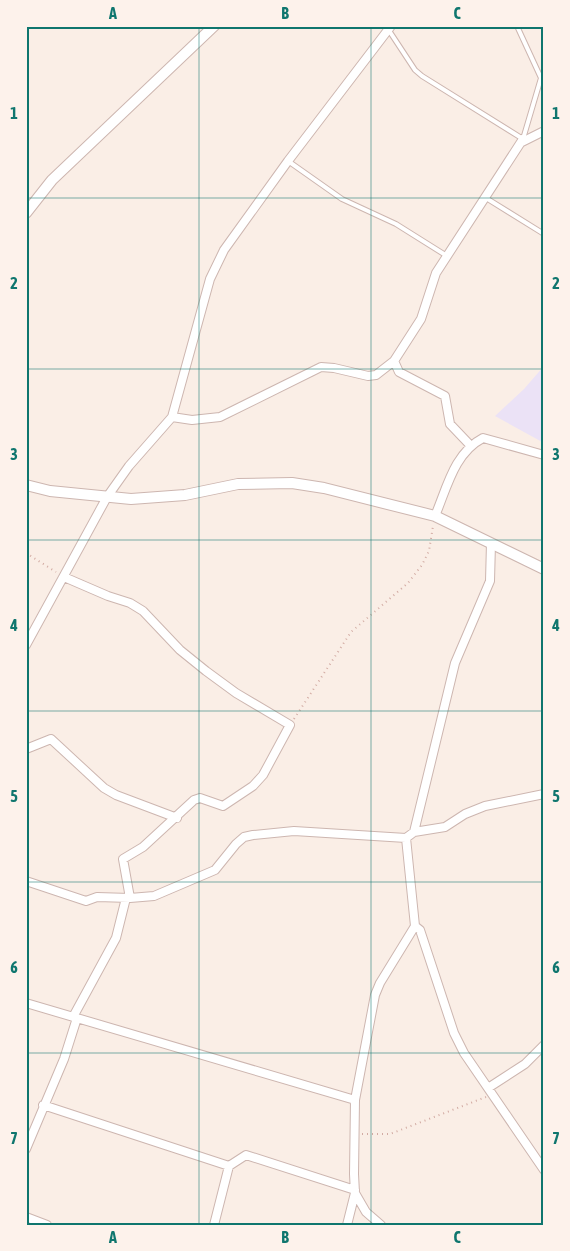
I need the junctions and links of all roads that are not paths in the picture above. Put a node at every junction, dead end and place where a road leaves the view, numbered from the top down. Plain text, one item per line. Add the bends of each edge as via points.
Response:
1 (214, 26) edge
2 (517, 26) edge
3 (389, 28) edge
4 (544, 131) edge
5 (523, 140) junction
6 (288, 161) junction
7 (486, 198) junction
8 (26, 213) edge
9 (544, 234) edge
10 (447, 256) junction
11 (394, 361) junction
12 (172, 417) junction
13 (470, 445) junction
14 (544, 455) edge
15 (26, 485) edge
16 (107, 497) junction
17 (435, 516) junction
18 (492, 543) junction
19 (544, 569) edge
20 (64, 577) junction
21 (26, 645) edge
22 (26, 749) edge
23 (544, 794) edge
24 (177, 818) junction
25 (414, 832) junction
26 (406, 838) junction
27 (26, 881) edge
28 (128, 898) junction
29 (415, 926) junction
30 (26, 1003) edge
31 (75, 1017) junction
32 (544, 1045) edge
33 (490, 1091) junction
34 (355, 1100) junction
35 (43, 1105) junction
36 (26, 1149) edge
37 (229, 1166) junction
38 (544, 1170) edge
39 (355, 1192) junction
40 (26, 1217) edge
41 (47, 1225) edge
42 (214, 1225) edge
43 (347, 1225) edge
44 (381, 1225) edge

1 - 8 street via 59,173
2 - 5 lane via 541,78
3 - 5 lane via 422,76
3 - 6 street
4 - 5 street
5 - 7 street
6 - 10 lane via 342,199 396,224
6 - 12 street via 224,250 210,279
7 - 9 lane
7 - 10 street
10 - 11 street via 436,273 421,319
11 - 12 street via 376,375 368,376 321,368 220,417 192,420
11 - 13 street via 400,372 445,396 450,424
12 - 16 street
13 - 14 street via 483,438
13 - 17 street via 459,458
15 - 16 street
16 - 17 street via 154,499 238,484 292,483
16 - 20 street
17 - 18 street
18 - 19 street
18 - 25 street via 490,581 455,663
20 - 21 street
20 - 24 street via 143,610 180,650 206,671 290,725 272,763 253,786 223,806 200,798 194,800
22 - 24 street via 51,739 104,788
23 - 25 street via 485,806 445,826
24 - 28 street via 143,847 123,859
25 - 26 street
26 - 28 street via 294,831 252,835 236,844 215,870 154,896
26 - 29 street
27 - 28 street via 86,901 97,897
28 - 31 street via 116,938
29 - 33 street via 420,930 454,1033
29 - 34 street via 375,996
30 - 31 street
31 - 34 street
31 - 35 street via 64,1059
32 - 33 street
33 - 38 street
34 - 39 street
35 - 36 street
35 - 37 street
37 - 39 street via 246,1156
37 - 42 street
39 - 43 street
39 - 44 street via 366,1212
40 - 41 street

